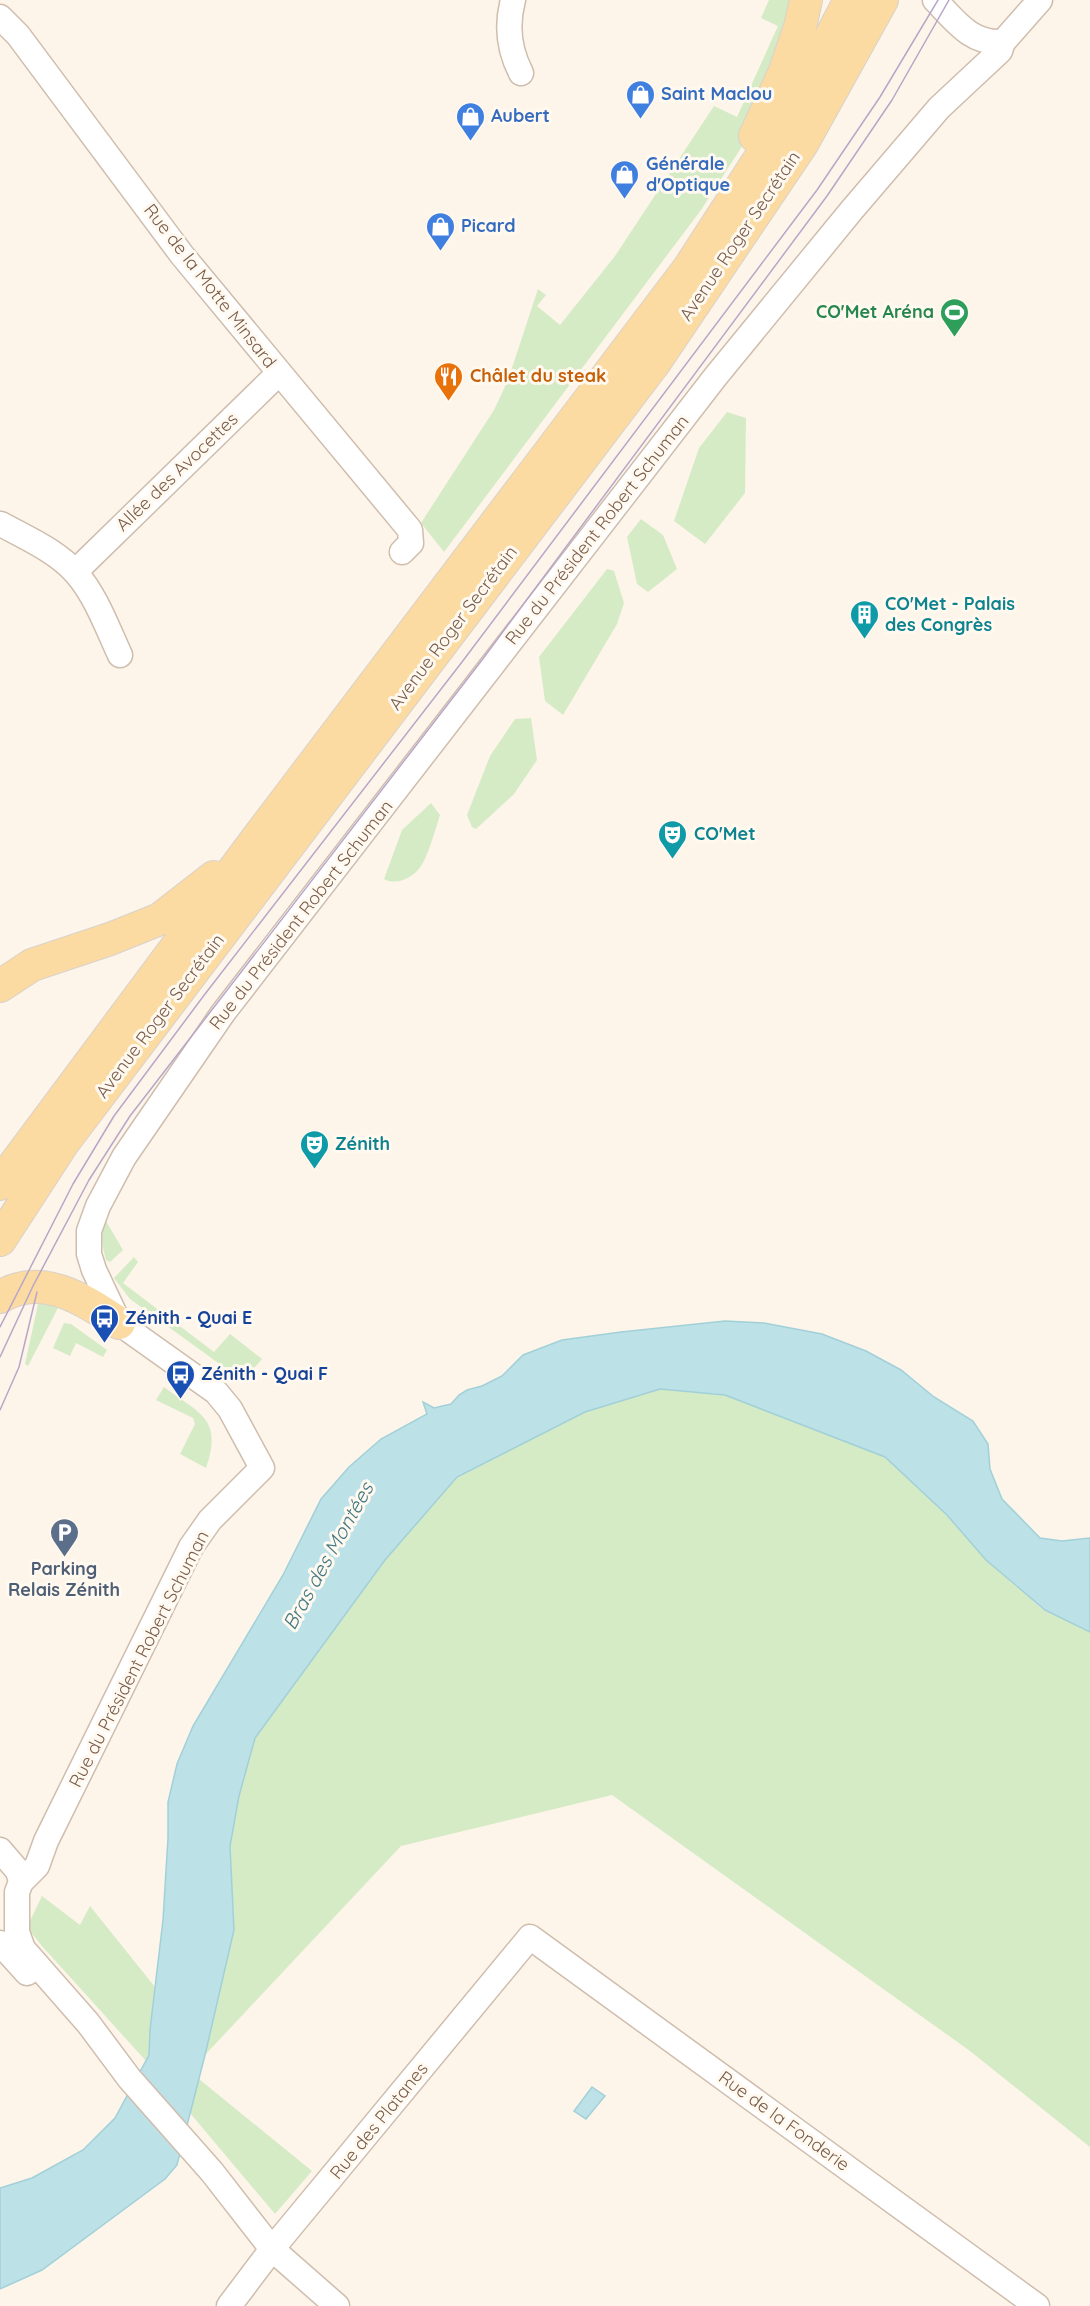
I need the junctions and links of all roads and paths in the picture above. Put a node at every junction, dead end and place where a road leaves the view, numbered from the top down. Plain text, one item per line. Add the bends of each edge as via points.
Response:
1 (513, 0) edge
2 (806, 0) edge
3 (850, 0) edge
4 (882, 0) edge
5 (935, 0) edge
6 (1041, 0) edge
7 (0, 17) edge
8 (1003, 42) junction
9 (521, 73) dead end
10 (279, 373) junction
11 (1, 524) edge
12 (402, 552) dead end
13 (465, 564) junction
14 (75, 572) junction
15 (120, 655) dead end
16 (259, 836) junction
17 (0, 986) edge
18 (0, 1184) edge
19 (0, 1240) edge
20 (0, 1297) edge
21 (119, 1323) junction
22 (46, 1841) junction
23 (1, 1851) edge
24 (13, 1893) edge
25 (530, 1937) joint
26 (0, 1943) edge
27 (124, 2072) junction
28 (272, 2249) junction
29 (229, 2306) edge
30 (337, 2306) edge
31 (1037, 2306) edge

1 - 9 street via 509,28 513,58
2 - 13 main road via 785,71 758,132 617,348
3 - 13 main road, Avenue Roger Secrétain via 795,105 689,268
4 - 19 main road, Avenue Roger Secrétain via 802,144 655,362 70,1134
5 - 8 street via 976,38
6 - 8 street, Rue du Président Robert Schuman
7 - 10 street, Rue de la Motte Minsard via 18,35 182,255
8 - 21 street, Rue du Président Robert Schuman via 1000,51 939,108 716,376 223,1013 124,1157 91,1225 88,1254
10 - 12 street, Rue de la Motte Minsard via 410,530 411,543
10 - 14 street, Allée des Avocettes
11 - 14 street
13 - 16 main road, Avenue Roger Secrétain
14 - 15 street via 92,596
16 - 17 main road via 199,891 160,919 32,965
16 - 18 main road, Avenue Roger Secrétain
20 - 21 main road via 10,1291 49,1286 86,1302
21 - 22 street, Rue du Président Robert Schuman via 216,1392 230,1409 262,1468 210,1520 191,1547
22 - 23 street
22 - 24 street, Rue du Président Robert Schuman via 37,1866
23 - 24 street via 18,1871
24 - 27 street via 17,1932 23,1948 88,2023
25 - 28 street, Rue des Platanes
25 - 31 street, Rue de la Fonderie
26 - 27 street via 77,2028
27 - 28 street via 189,2144
28 - 29 street, Rue des Platanes
28 - 30 street

